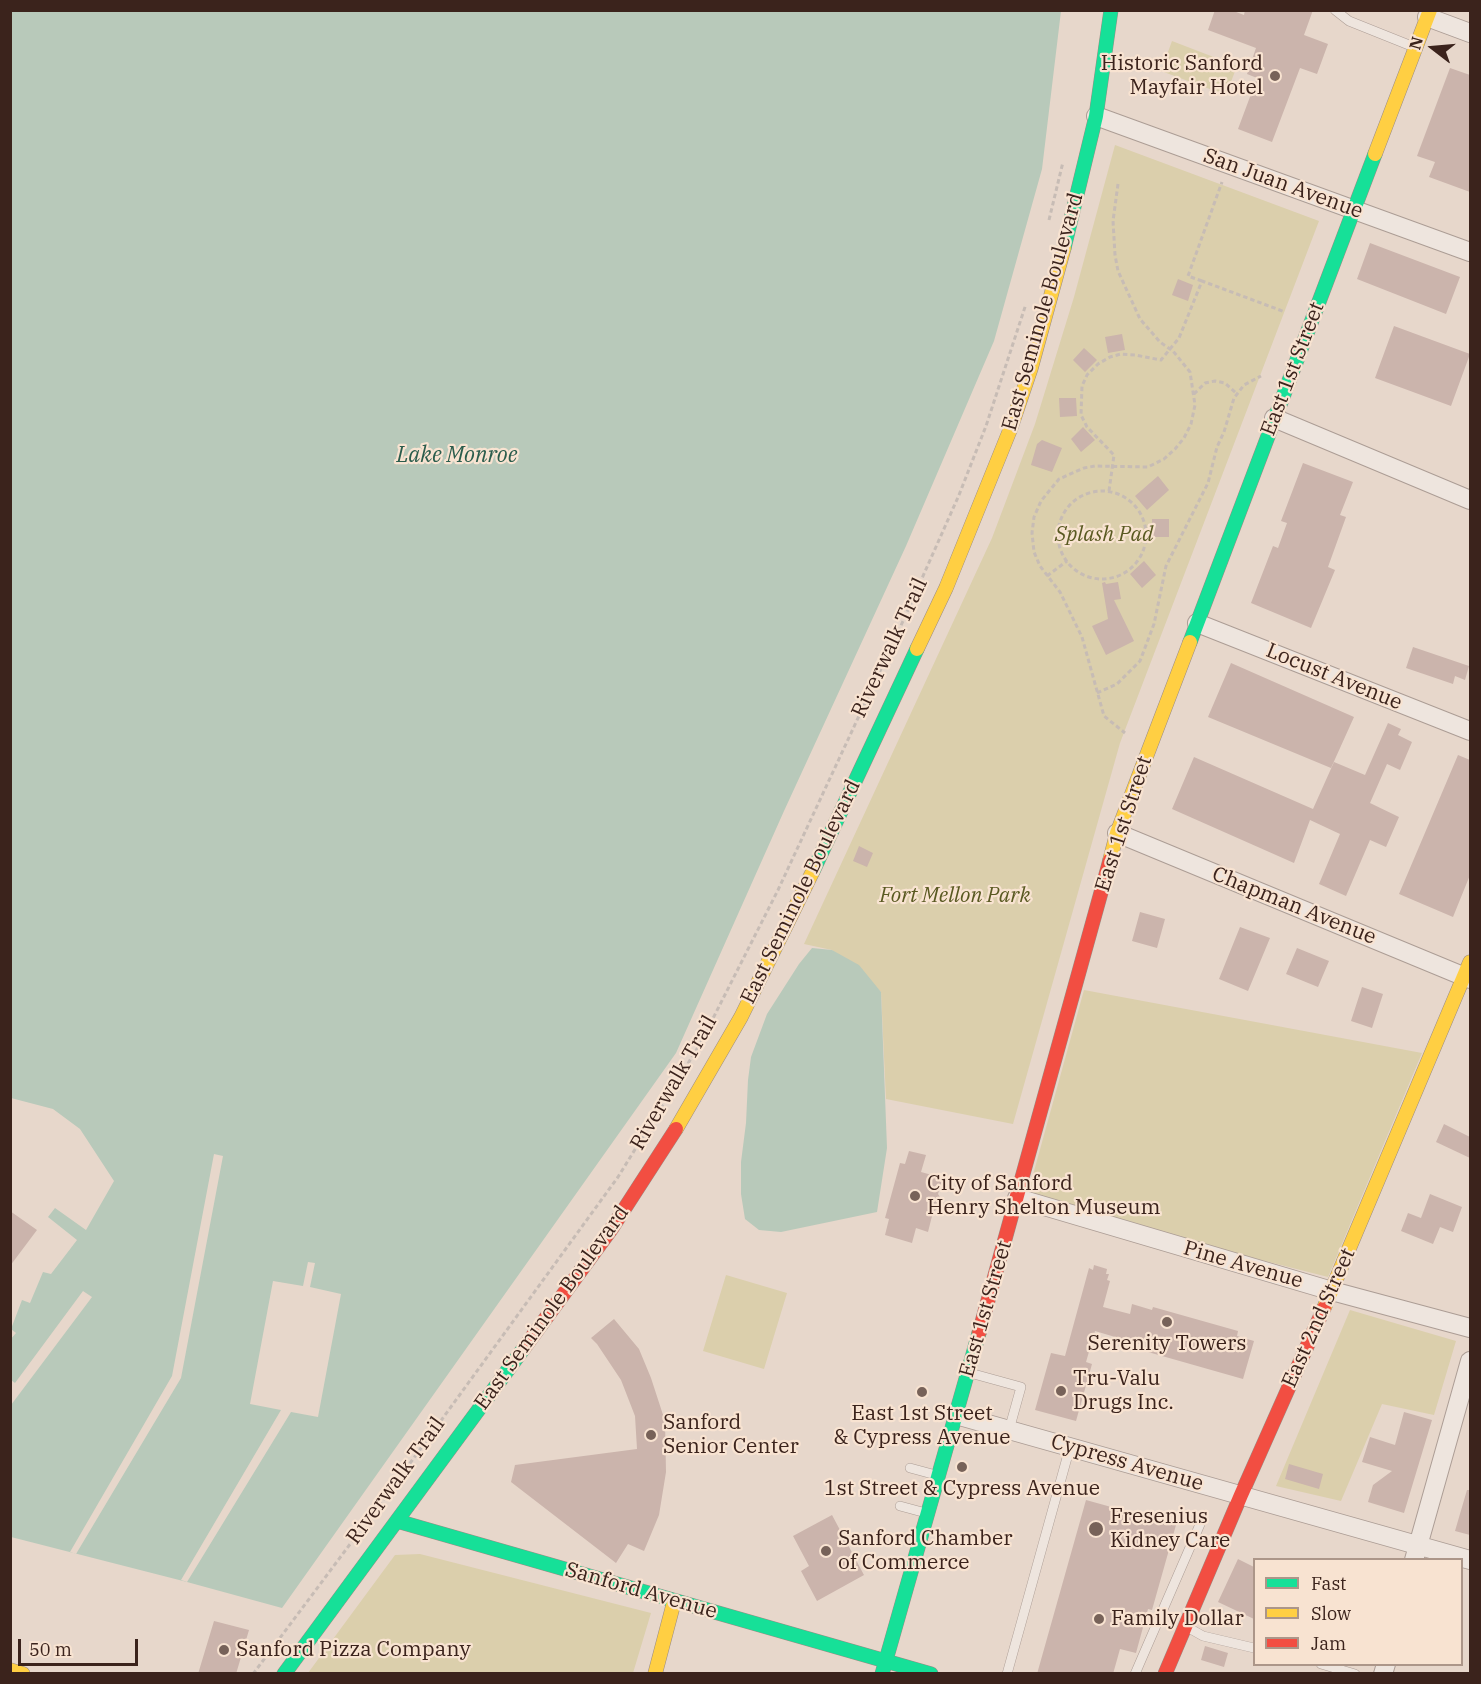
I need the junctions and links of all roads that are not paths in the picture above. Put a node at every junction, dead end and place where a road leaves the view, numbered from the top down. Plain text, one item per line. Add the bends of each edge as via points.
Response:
1 (1112, 10) edge
2 (1335, 10) edge
3 (1428, 14) edge
4 (1470, 33) edge
5 (1415, 48) junction
6 (1096, 116) junction
7 (1353, 209) junction
8 (1470, 252) edge
9 (1274, 418) junction
10 (1470, 500) edge
11 (1197, 623) junction
12 (1470, 731) edge
13 (1117, 832) junction
14 (1468, 972) edge
15 (1017, 1198) junction
16 (1332, 1291) junction
17 (1470, 1328) edge
18 (1470, 1361) edge
19 (968, 1372) junction
20 (956, 1415) junction
21 (1009, 1430) junction
22 (1070, 1447) junction
23 (910, 1468) dead end
24 (939, 1476) junction
25 (1240, 1495) junction
26 (900, 1506) dead end
27 (928, 1514) junction
28 (397, 1521) junction
29 (1201, 1522) dead end
30 (1416, 1552) edge
31 (1456, 1558) edge
32 (674, 1602) junction
33 (1185, 1625) junction
34 (1253, 1648) edge
35 (1325, 1666) edge
36 (883, 1667) edge
37 (10, 1670) edge
38 (23, 1674) edge
39 (284, 1674) edge
40 (655, 1674) edge
41 (931, 1674) edge
42 (1007, 1674) edge
43 (1135, 1674) edge
44 (1165, 1674) edge
45 (1355, 1674) edge

1 - 6 street, East Seminole Boulevard
2 - 5 lane via 1349,21
3 - 4 street
3 - 5 street, East 1st Street
5 - 7 street, East 1st Street
6 - 7 street, San Juan Avenue
6 - 28 street, East Seminole Boulevard via 1048,312 1010,430 946,588 780,941 741,1017 656,1162
7 - 8 street, San Juan Avenue
7 - 9 street, East 1st Street
9 - 10 street
9 - 11 street, East 1st Street
11 - 12 street, Locust Avenue
11 - 13 street, East 1st Street
13 - 14 street, Chapman Avenue
13 - 15 street, East 1st Street
14 - 16 street, East 2nd Street
15 - 16 street, Pine Avenue
15 - 19 street, East 1st Street
16 - 17 street, Pine Avenue
16 - 25 street, East 2nd Street
18 - 30 street
19 - 20 street, East 1st Street
19 - 21 lane via 1021,1387
20 - 21 street, Cypress Avenue
20 - 24 street, East 1st Street
21 - 22 street, Cypress Avenue
22 - 25 street, Cypress Avenue
22 - 42 lane
23 - 24 lane
24 - 27 street, East 1st Street
25 - 30 street, Cypress Avenue
25 - 33 street, East 2nd Street
26 - 27 lane
27 - 36 street, East 1st Street
28 - 32 street, Sanford Avenue
28 - 39 street, East Seminole Boulevard
29 - 43 lane
30 - 31 street, Cypress Avenue
32 - 36 street, Sanford Avenue
32 - 40 street
33 - 34 lane via 1203,1636
33 - 44 street, East 2nd Street
35 - 45 lane
36 - 41 street, Sanford Avenue
37 - 38 street

